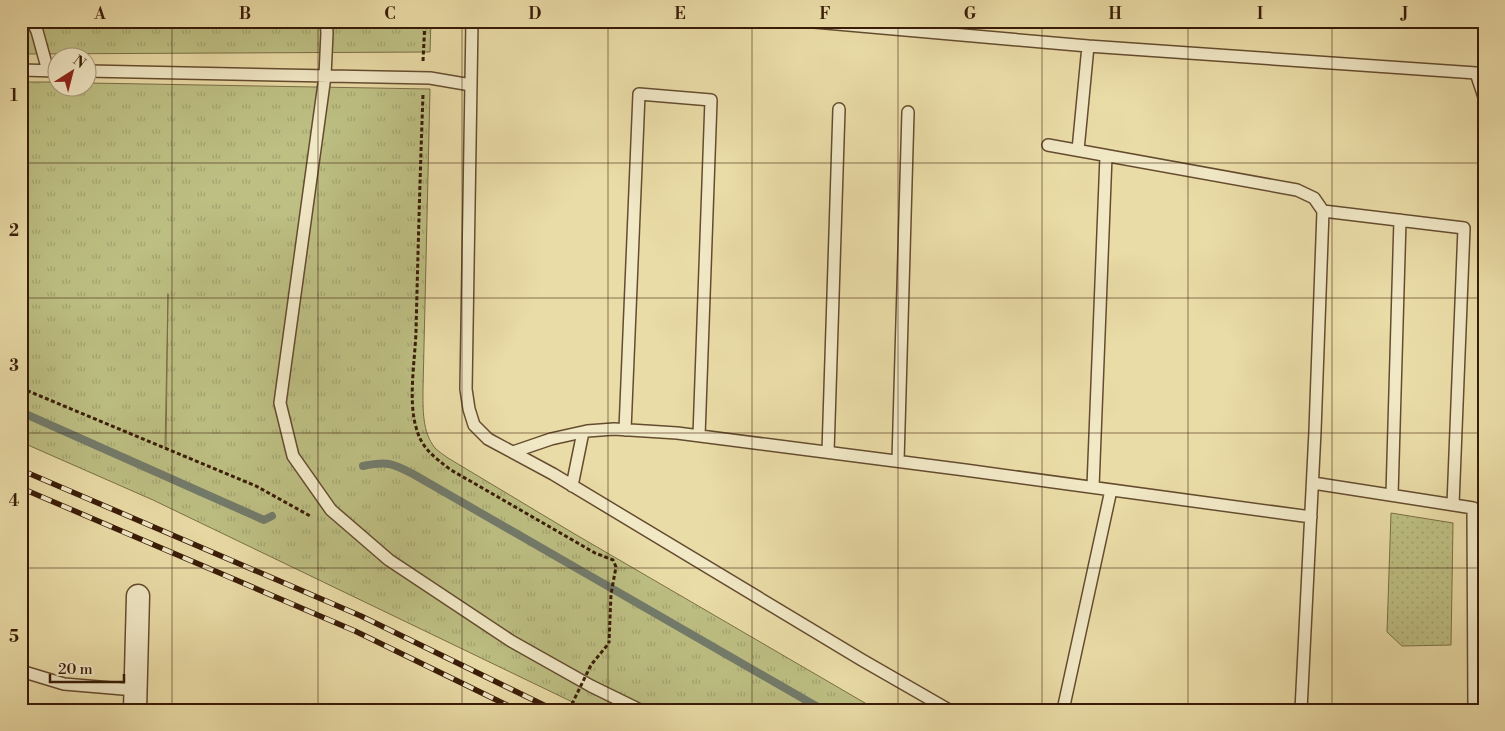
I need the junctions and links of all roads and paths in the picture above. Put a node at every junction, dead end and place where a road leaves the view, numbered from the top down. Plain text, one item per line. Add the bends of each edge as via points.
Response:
1 (32, 21) edge
2 (326, 21) edge
3 (472, 21) edge
4 (803, 21) edge
5 (1088, 46) junction
6 (48, 58) edge
7 (21, 70) edge
8 (48, 71) edge
9 (98, 71) edge
10 (325, 76) junction
11 (471, 85) junction
12 (1484, 97) edge
13 (839, 109) dead end
14 (908, 112) dead end
15 (1048, 145) dead end
16 (1078, 150) junction
17 (1106, 156) junction
18 (1323, 211) junction
19 (1400, 220) junction
20 (21, 388) edge
21 (625, 430) junction
22 (582, 432) junction
23 (699, 436) junction
24 (513, 452) junction
25 (828, 452) junction
26 (898, 461) junction
27 (1312, 484) junction
28 (572, 486) junction
29 (1093, 487) junction
30 (1111, 490) junction
31 (1392, 495) junction
32 (1453, 505) junction
33 (1311, 517) junction
34 (314, 518) dead end
35 (1478, 564) edge
36 (138, 596) dead end
37 (610, 643) dead end
38 (21, 671) edge
39 (135, 700) edge
40 (569, 710) edge
41 (640, 710) edge
42 (949, 710) edge
43 (1064, 710) edge
44 (1300, 710) edge
45 (1474, 710) edge

1 - 6 lane
2 - 10 lane
3 - 11 lane
4 - 5 lane
5 - 12 lane via 1476,73
5 - 16 lane
7 - 8 lane
9 - 10 lane
10 - 11 lane via 430,78
10 - 41 lane via 280,403 293,456 331,510 389,560 511,641
11 - 24 lane via 466,389 474,425 488,439
13 - 25 lane
14 - 26 lane
15 - 16 lane
16 - 17 lane
17 - 18 lane via 1297,190 1314,198
17 - 29 lane
18 - 19 lane
18 - 27 lane
19 - 31 lane
19 - 32 lane via 1464,228
20 - 34 path via 256,486
21 - 22 lane
21 - 23 lane
21 - 23 lane via 639,94 711,100
22 - 24 lane
22 - 28 lane
23 - 25 lane
24 - 28 lane
25 - 26 lane
26 - 29 lane
27 - 31 lane
27 - 33 lane
28 - 42 lane
29 - 30 lane
30 - 33 lane
30 - 43 lane
31 - 32 lane
32 - 35 lane via 1473,508
33 - 44 lane
35 - 45 lane
36 - 39 street
37 - 40 path, bridge via 591,665
38 - 39 lane

